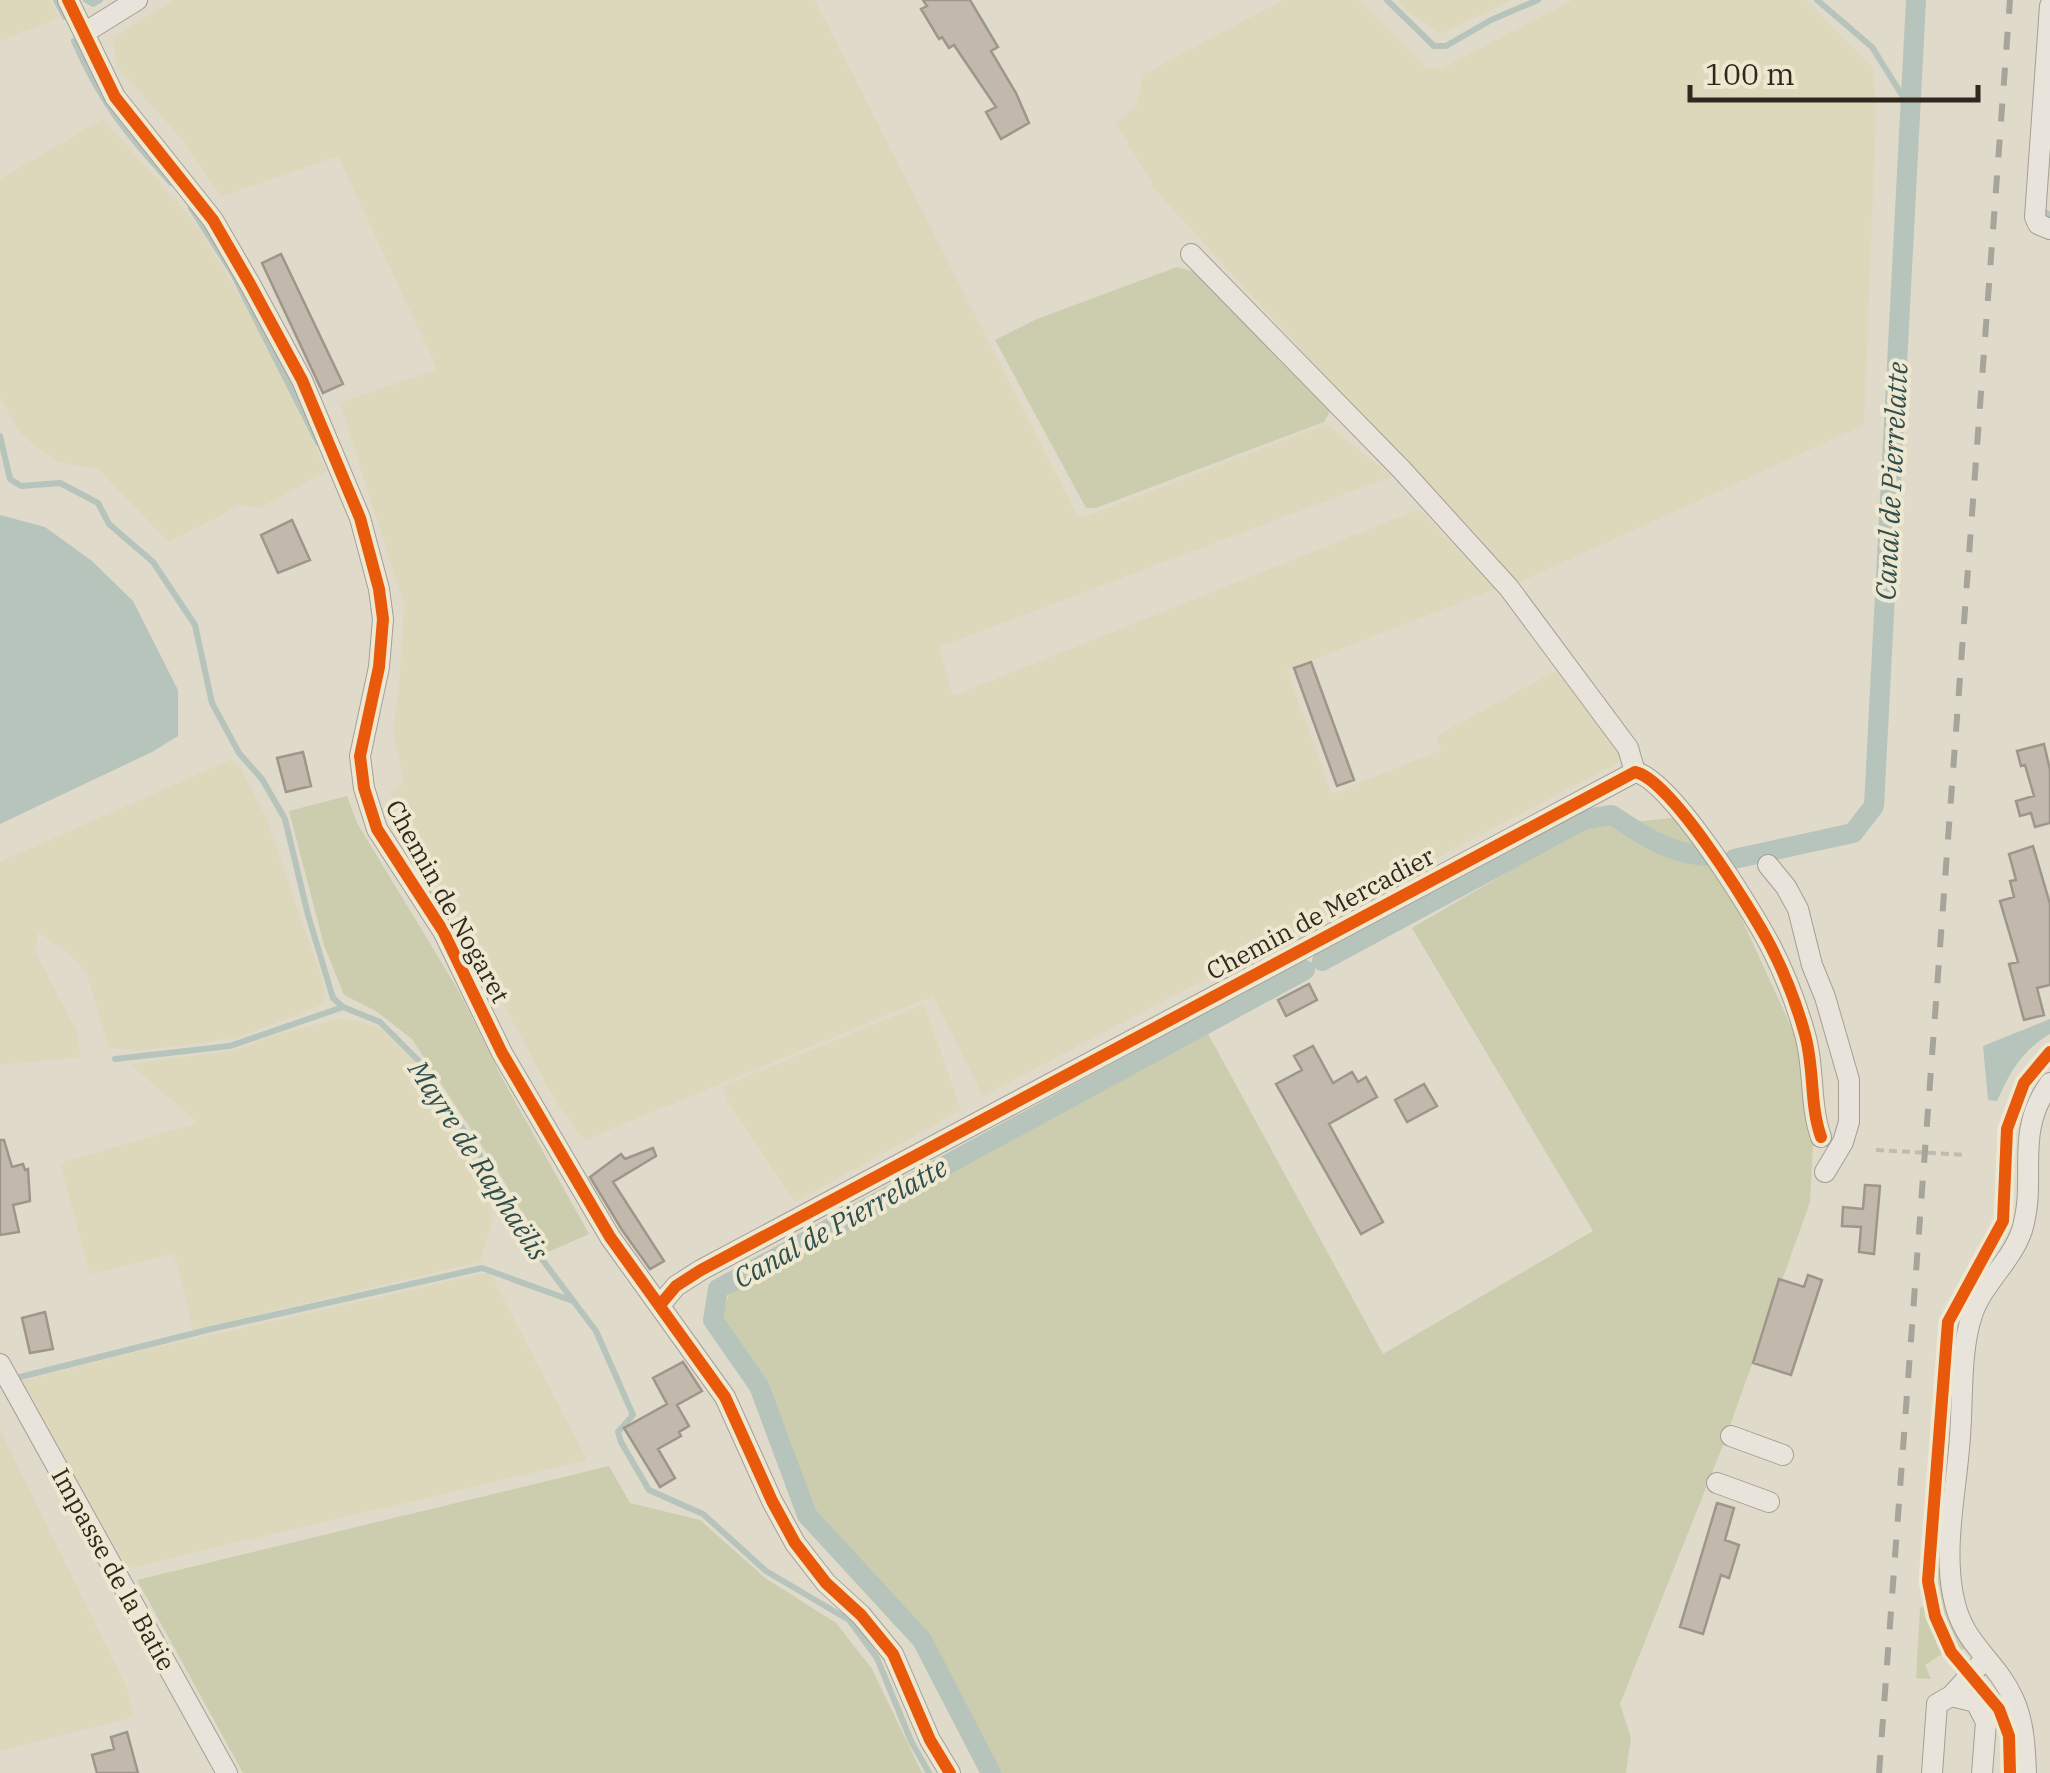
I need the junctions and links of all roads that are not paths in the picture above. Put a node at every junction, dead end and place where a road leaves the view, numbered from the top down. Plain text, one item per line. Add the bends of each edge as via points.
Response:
1 (68, 0) edge
2 (138, 0) edge
3 (2050, 6) edge
4 (84, 33) junction
5 (2050, 229) edge
6 (1191, 254) dead end
7 (1634, 772) junction
8 (1768, 865) dead end
9 (2050, 1083) edge
10 (2039, 1126) edge
11 (1821, 1137) dead end
12 (1825, 1172) dead end
13 (660, 1305) junction
14 (0, 1364) edge
15 (1731, 1436) dead end
16 (1784, 1455) dead end
17 (1717, 1484) dead end
18 (1770, 1502) dead end
19 (1985, 1659) junction
20 (1951, 1696) junction
21 (228, 1773) edge
22 (950, 1773) edge
23 (1932, 1773) edge
24 (1982, 1773) edge
25 (2026, 1773) edge

1 - 4 street, Chemin de Nogaret
2 - 4 street
3 - 5 street via 2035,217
4 - 13 street, Chemin de Nogaret via 114,98 214,220 302,380 360,518 382,618 360,756 377,829 444,932 502,1053 610,1237
6 - 7 street via 1509,588 1628,748
7 - 11 street via 1675,804 1772,948 1806,1035
7 - 13 street, Chemin de Mercadier via 701,1270
8 - 12 street via 1798,909 1849,1080 1850,1122
9 - 10 street via 2037,1101
10 - 19 street via 2021,1232 1972,1313 1966,1351 1952,1591 1966,1635
13 - 22 street, Chemin de Nogaret via 725,1398 795,1544 892,1654
14 - 21 street, Impasse de la Batie
15 - 16 street
17 - 18 street
19 - 20 street
19 - 25 street via 2013,1699
20 - 23 street via 1937,1704
20 - 24 street via 1976,1702 1986,1722

